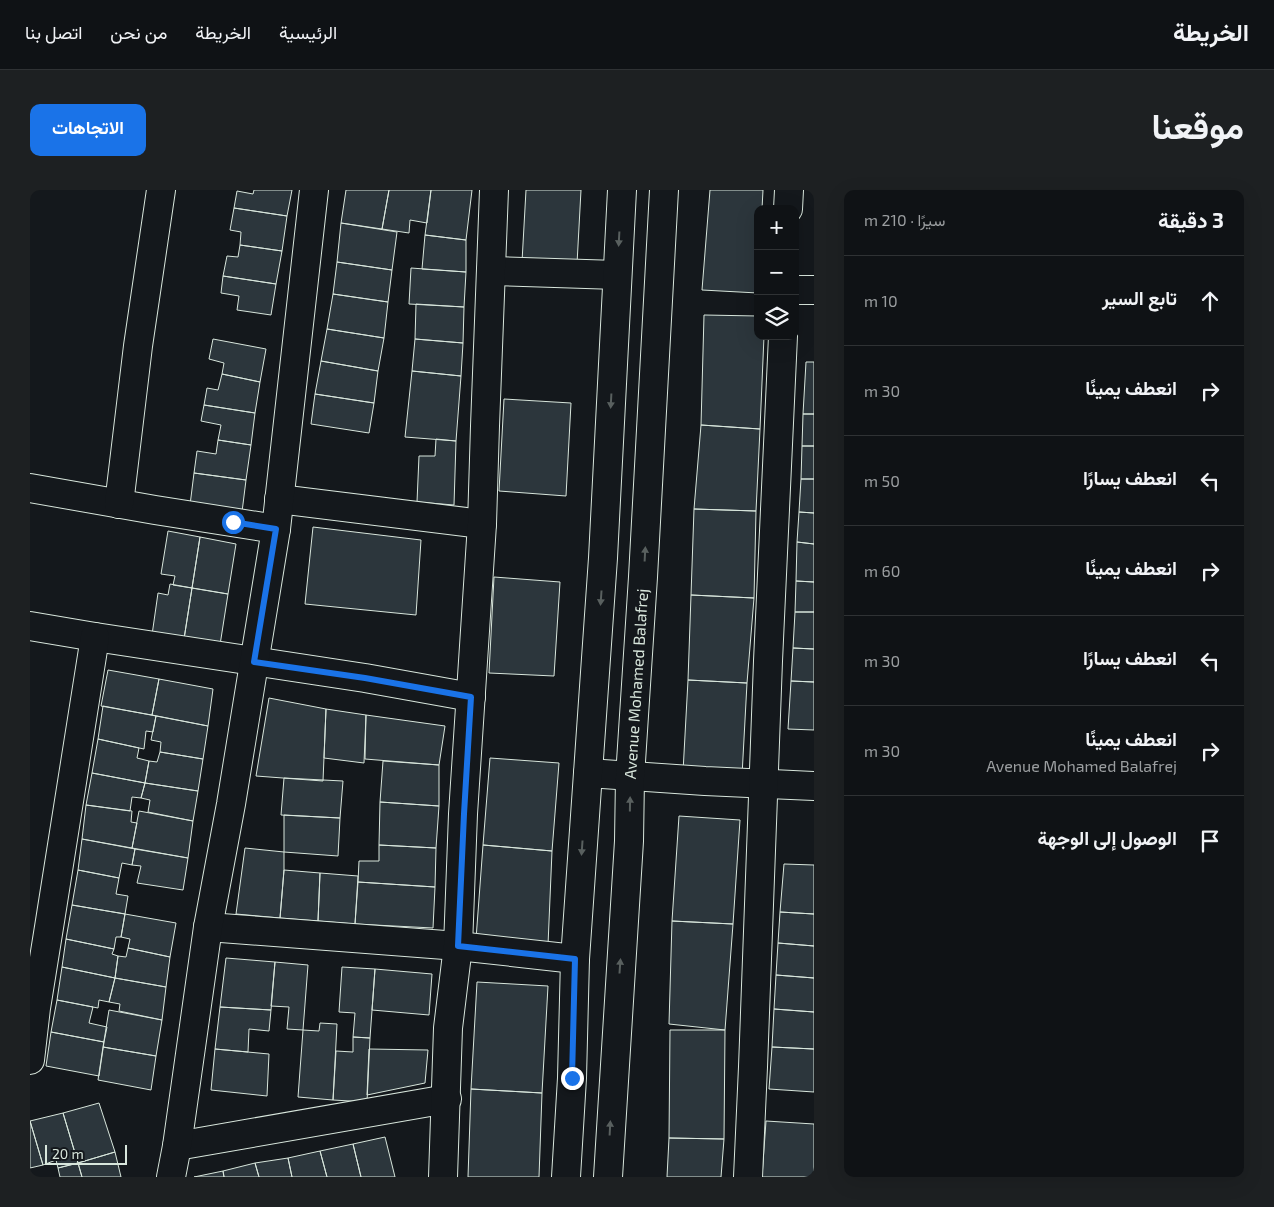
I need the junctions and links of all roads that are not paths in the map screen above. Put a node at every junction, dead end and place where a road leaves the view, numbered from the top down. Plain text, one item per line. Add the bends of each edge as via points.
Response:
1 (161, 190) edge
2 (314, 190) edge
3 (494, 190) edge
4 (622, 190) edge
5 (664, 190) edge
6 (789, 190) edge
7 (788, 205) edge
8 (491, 271) junction
9 (617, 275) junction
10 (799, 290) edge
11 (814, 290) edge
12 (783, 340) edge
13 (30, 488) edge
14 (279, 499) junction
15 (119, 504) junction
16 (482, 524) junction
17 (276, 529) junction
18 (30, 626) edge
19 (95, 638) junction
20 (254, 662) junction
21 (471, 697) junction
22 (588, 773) junction
23 (630, 776) junction
24 (764, 784) junction
25 (814, 786) edge
26 (208, 927) junction
27 (458, 946) junction
28 (575, 959) junction
29 (30, 1060) edge
30 (446, 1099) junction
31 (177, 1146) junction
32 (171, 1177) edge
33 (443, 1177) edge
34 (566, 1177) edge
35 (608, 1177) edge
36 (748, 1177) edge

1 - 15 street
2 - 14 street
3 - 8 street
4 -> 9 street
23 -> 5 street, Avenue Mohamed Balafrej
6 - 7 street
8 - 9 street
8 - 16 street
9 -> 22 street
10 - 11 street
12 - 24 street
13 - 15 street
14 - 16 street
14 - 17 street
15 - 17 street
16 - 21 street
17 - 20 street
18 - 19 street
19 - 20 street
19 - 29 street
20 - 21 street
20 - 26 street
21 - 27 street
22 - 23 street
22 -> 28 street
23 - 24 street
35 -> 23 street, Avenue Mohamed Balafrej via 629,841
24 - 25 street
24 - 36 street
26 - 27 street
26 - 31 street
27 - 28 street
27 - 30 street via 448,1028
28 - 34 street
30 - 31 street
30 - 33 street
31 - 32 street

